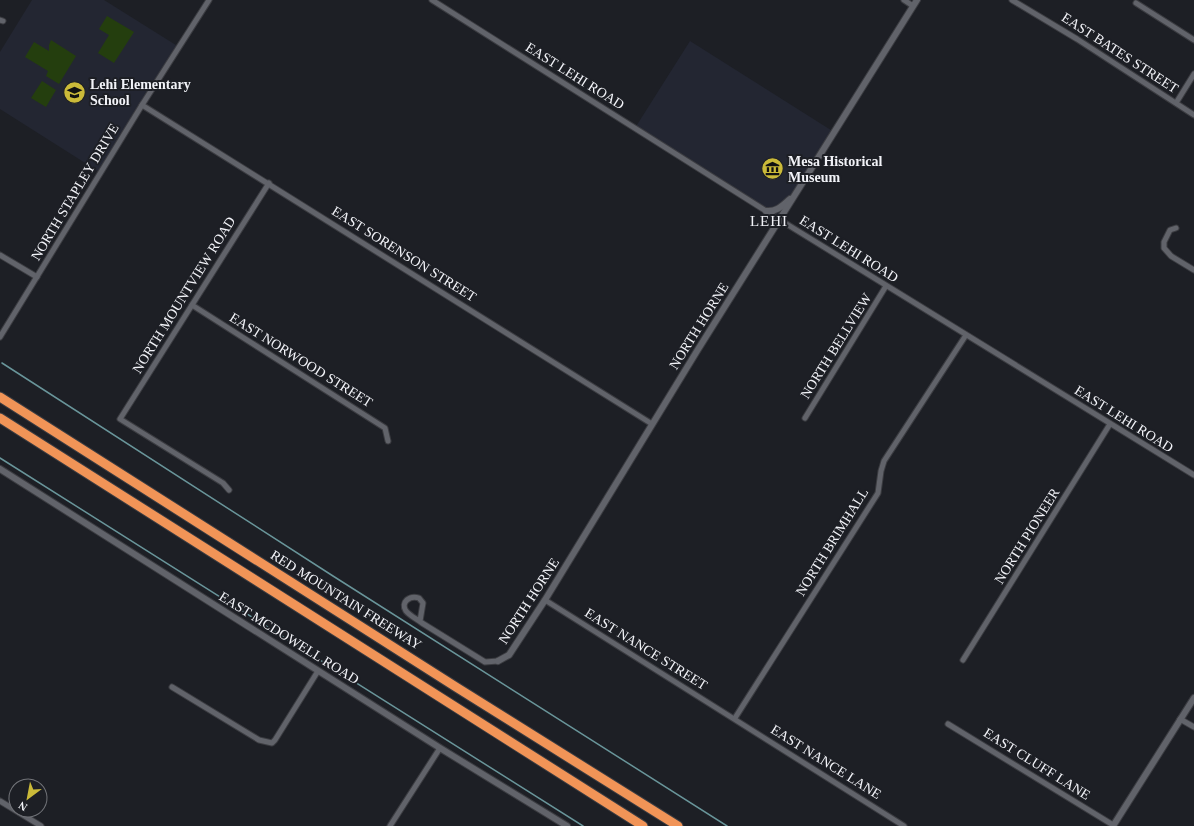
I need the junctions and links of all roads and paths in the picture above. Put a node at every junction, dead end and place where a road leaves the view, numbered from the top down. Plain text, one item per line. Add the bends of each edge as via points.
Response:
1 (209, 0) edge
2 (432, 0) edge
3 (904, 0) edge
4 (1012, 0) edge
5 (915, 3) edge
6 (1136, 3) dead end
7 (1194, 40) edge
8 (1194, 74) edge
9 (1176, 103) junction
10 (142, 105) junction
11 (1194, 115) edge
12 (269, 183) junction
13 (800, 187) junction
14 (766, 211) junction
15 (779, 220) junction
16 (1176, 228) dead end
17 (0, 255) edge
18 (1194, 270) edge
19 (37, 277) junction
20 (886, 286) junction
21 (192, 305) junction
22 (966, 335) junction
23 (0, 337) edge
24 (0, 397) edge
25 (0, 418) edge
26 (805, 418) dead end
27 (652, 424) junction
28 (1110, 424) junction
29 (388, 441) dead end
30 (0, 470) edge
31 (1194, 475) edge
32 (229, 490) dead end
33 (545, 600) junction
34 (420, 621) junction
35 (964, 660) dead end
36 (498, 661) joint
37 (318, 671) junction
38 (172, 687) dead end
39 (1194, 698) edge
40 (735, 718) junction
41 (1180, 719) junction
42 (948, 724) dead end
43 (1194, 727) edge
44 (440, 748) junction
45 (0, 801) edge
46 (41, 826) edge
47 (390, 826) edge
48 (567, 826) edge
49 (643, 826) edge
50 (678, 826) edge
51 (904, 826) edge
52 (1113, 826) edge

1 - 10 street, NORTH STAPLEY DRIVE
2 - 14 street, EAST LEHI ROAD
3 - 5 street
4 - 9 street, EAST BATES STREET
5 - 13 street, NORTH HORNE
6 - 7 street
8 - 9 street
9 - 11 street, EAST BATES STREET
10 - 12 street, EAST SORENSON STREET
10 - 19 street, NORTH STAPLEY DRIVE
12 - 21 street, NORTH MOUNTVIEW ROAD
12 - 27 street, EAST SORENSON STREET
13 - 14 street via 780,208 772,212
13 - 15 street, NORTH HORNE
14 - 15 street, EAST LEHI ROAD
15 - 20 street, EAST LEHI ROAD
15 - 27 street, NORTH HORNE
16 - 18 street via 1170,230 1167,235 1164,248
17 - 19 street
19 - 23 street, NORTH STAPLEY DRIVE
20 - 22 street, EAST LEHI ROAD
20 - 26 street, NORTH BELLVIEW
21 - 29 street, EAST NORWOOD STREET via 385,428
21 - 32 street, NORTH MOUNTVIEW ROAD via 120,419 223,483
22 - 28 street, EAST LEHI ROAD
22 - 40 street, NORTH BRIMHALL via 884,461 878,493
24 - 50 highway, RED MOUNTAIN FREEWAY
25 - 49 highway
27 - 33 street, NORTH HORNE
28 - 31 street, EAST LEHI ROAD
28 - 35 street, NORTH PIONEER
30 - 37 street, EAST MCDOWELL ROAD
33 - 36 street, NORTH HORNE via 509,655
33 - 40 street, EAST NANCE STREET
34 - 34 street via 405,609 406,601 412,597 419,598 423,603
34 - 36 street via 485,662
37 - 38 street via 274,742 269,743 258,740
37 - 44 street, EAST MCDOWELL ROAD
39 - 41 street
40 - 51 street, EAST NANCE LANE
41 - 43 street
41 - 52 street
42 - 52 street, EAST CLUFF LANE
44 - 47 street
44 - 48 street, EAST MCDOWELL ROAD
45 - 46 street

